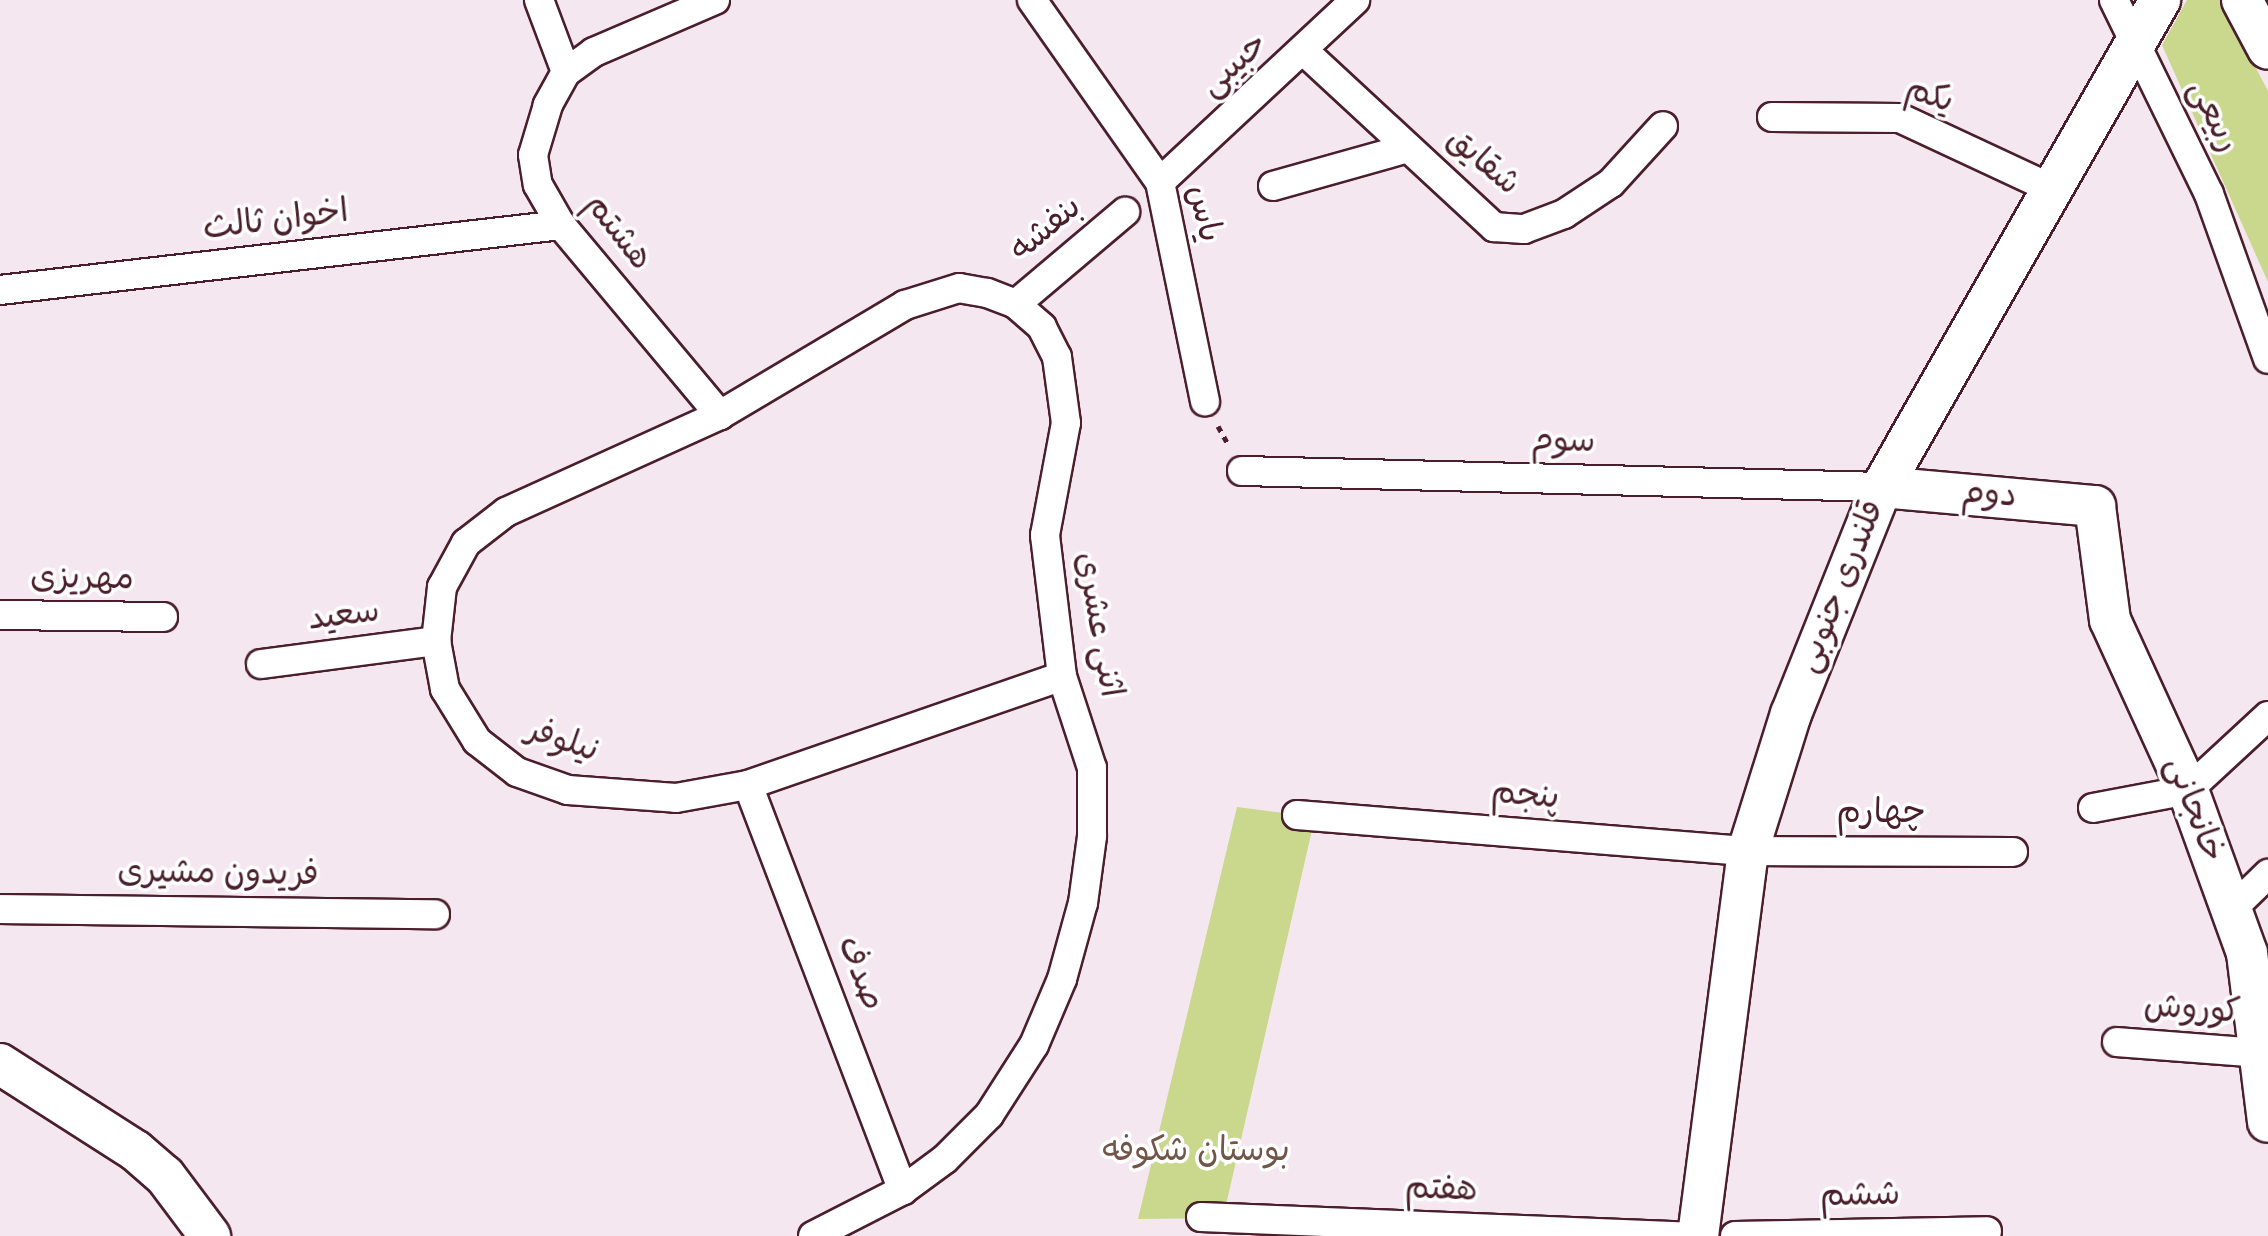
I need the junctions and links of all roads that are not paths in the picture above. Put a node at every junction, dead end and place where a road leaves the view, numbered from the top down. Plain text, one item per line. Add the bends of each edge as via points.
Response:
1 (539, 0) edge
2 (715, 0) edge
3 (1355, 0) edge
4 (2114, 0) edge
5 (2160, 0) edge
6 (2242, 0) edge
7 (1044, 3) edge
8 (2136, 42) junction
9 (2268, 49) edge
10 (1305, 52) junction
11 (566, 72) junction
12 (1772, 117) dead end
13 (1663, 126) dead end
14 (1408, 148) junction
15 (1160, 182) junction
16 (1273, 186) dead end
17 (2052, 189) junction
18 (1125, 212) dead end
19 (561, 225) junction
20 (0, 290) edge
21 (1016, 304) junction
22 (2268, 359) edge
23 (1205, 401) road end
24 (720, 415) junction
25 (1242, 471) road end
26 (1882, 487) junction
27 (2095, 506) joint
28 (0, 615) edge
29 (163, 617) dead end
30 (436, 641) junction
31 (261, 664) dead end
32 (1062, 676) junction
33 (2268, 716) edge
34 (748, 785) junction
35 (2188, 790) junction
36 (2093, 808) dead end
37 (1297, 815) dead end
38 (1748, 851) junction
39 (2013, 852) dead end
40 (2268, 874) edge
41 (0, 909) edge
42 (2231, 910) junction
43 (435, 914) dead end
44 (2117, 1042) dead end
45 (0, 1064) edge
46 (2266, 1088) edge
47 (903, 1190) junction
48 (1201, 1217) dead end
49 (1987, 1231) dead end
50 (210, 1236) edge
51 (813, 1236) edge
52 (1678, 1236) edge
53 (1698, 1236) edge
54 (1735, 1236) edge

1 - 11 street
2 - 11 street via 594,52
3 - 10 street, حبیبی
4 - 8 street, ربیعی
5 - 8 street, قلندری جنوبی
6 - 9 street
7 - 15 street, یاس
8 - 17 street, قلندری جنوبی
8 - 22 street, ربیعی via 2209,194
10 - 14 street, شقایق
10 - 15 street, حبیبی
11 - 19 street, هشتم via 548,105 533,155 538,185
12 - 17 street, یکم via 1900,118
13 - 14 street, شقایق via 1611,183 1564,214 1524,229 1494,227
14 - 16 street
15 - 23 street, یاس
17 - 26 street, قلندری جنوبی
18 - 21 street, بنفشه
19 - 20 street, اخوان ثالث
19 - 24 street, هشتم
21 - 24 street, اثنی عشری via 959,288 905,305
21 - 32 street, اثنی عشری via 1042,327 1057,357 1064,390 1066,423 1045,535
24 - 30 street, نیلوفر via 506,512 466,543 442,587
25 - 26 street, سوم
26 - 27 street, دوم
26 - 38 street, قلندری جنوبی via 1791,714
27 - 35 street, خانجانی via 2110,620
28 - 29 street, مهریزی
30 - 31 street, سعید
30 - 34 street, نیلوفر via 445,689 477,741 517,772 568,790 635,798 676,798
32 - 34 street, نیلوفر
32 - 47 street, اثنی عشری via 1092,768 1092,836 1083,903 1062,979 1034,1045 989,1115 945,1159
33 - 35 street
34 - 47 street, صدف
35 - 36 street
35 - 42 street, خانجانی
37 - 38 street, پنجم
38 - 39 street, چهارم
38 - 53 street, قلندری جنوبی
40 - 42 street
41 - 43 street, فریدون مشیری
42 - 46 street, خانجانی via 2247,953
44 - 46 street, کوروش
45 - 50 street via 136,1151 183,1197
47 - 51 street, اثنی عشری
48 - 52 street, هفتم
49 - 54 street, ششم

